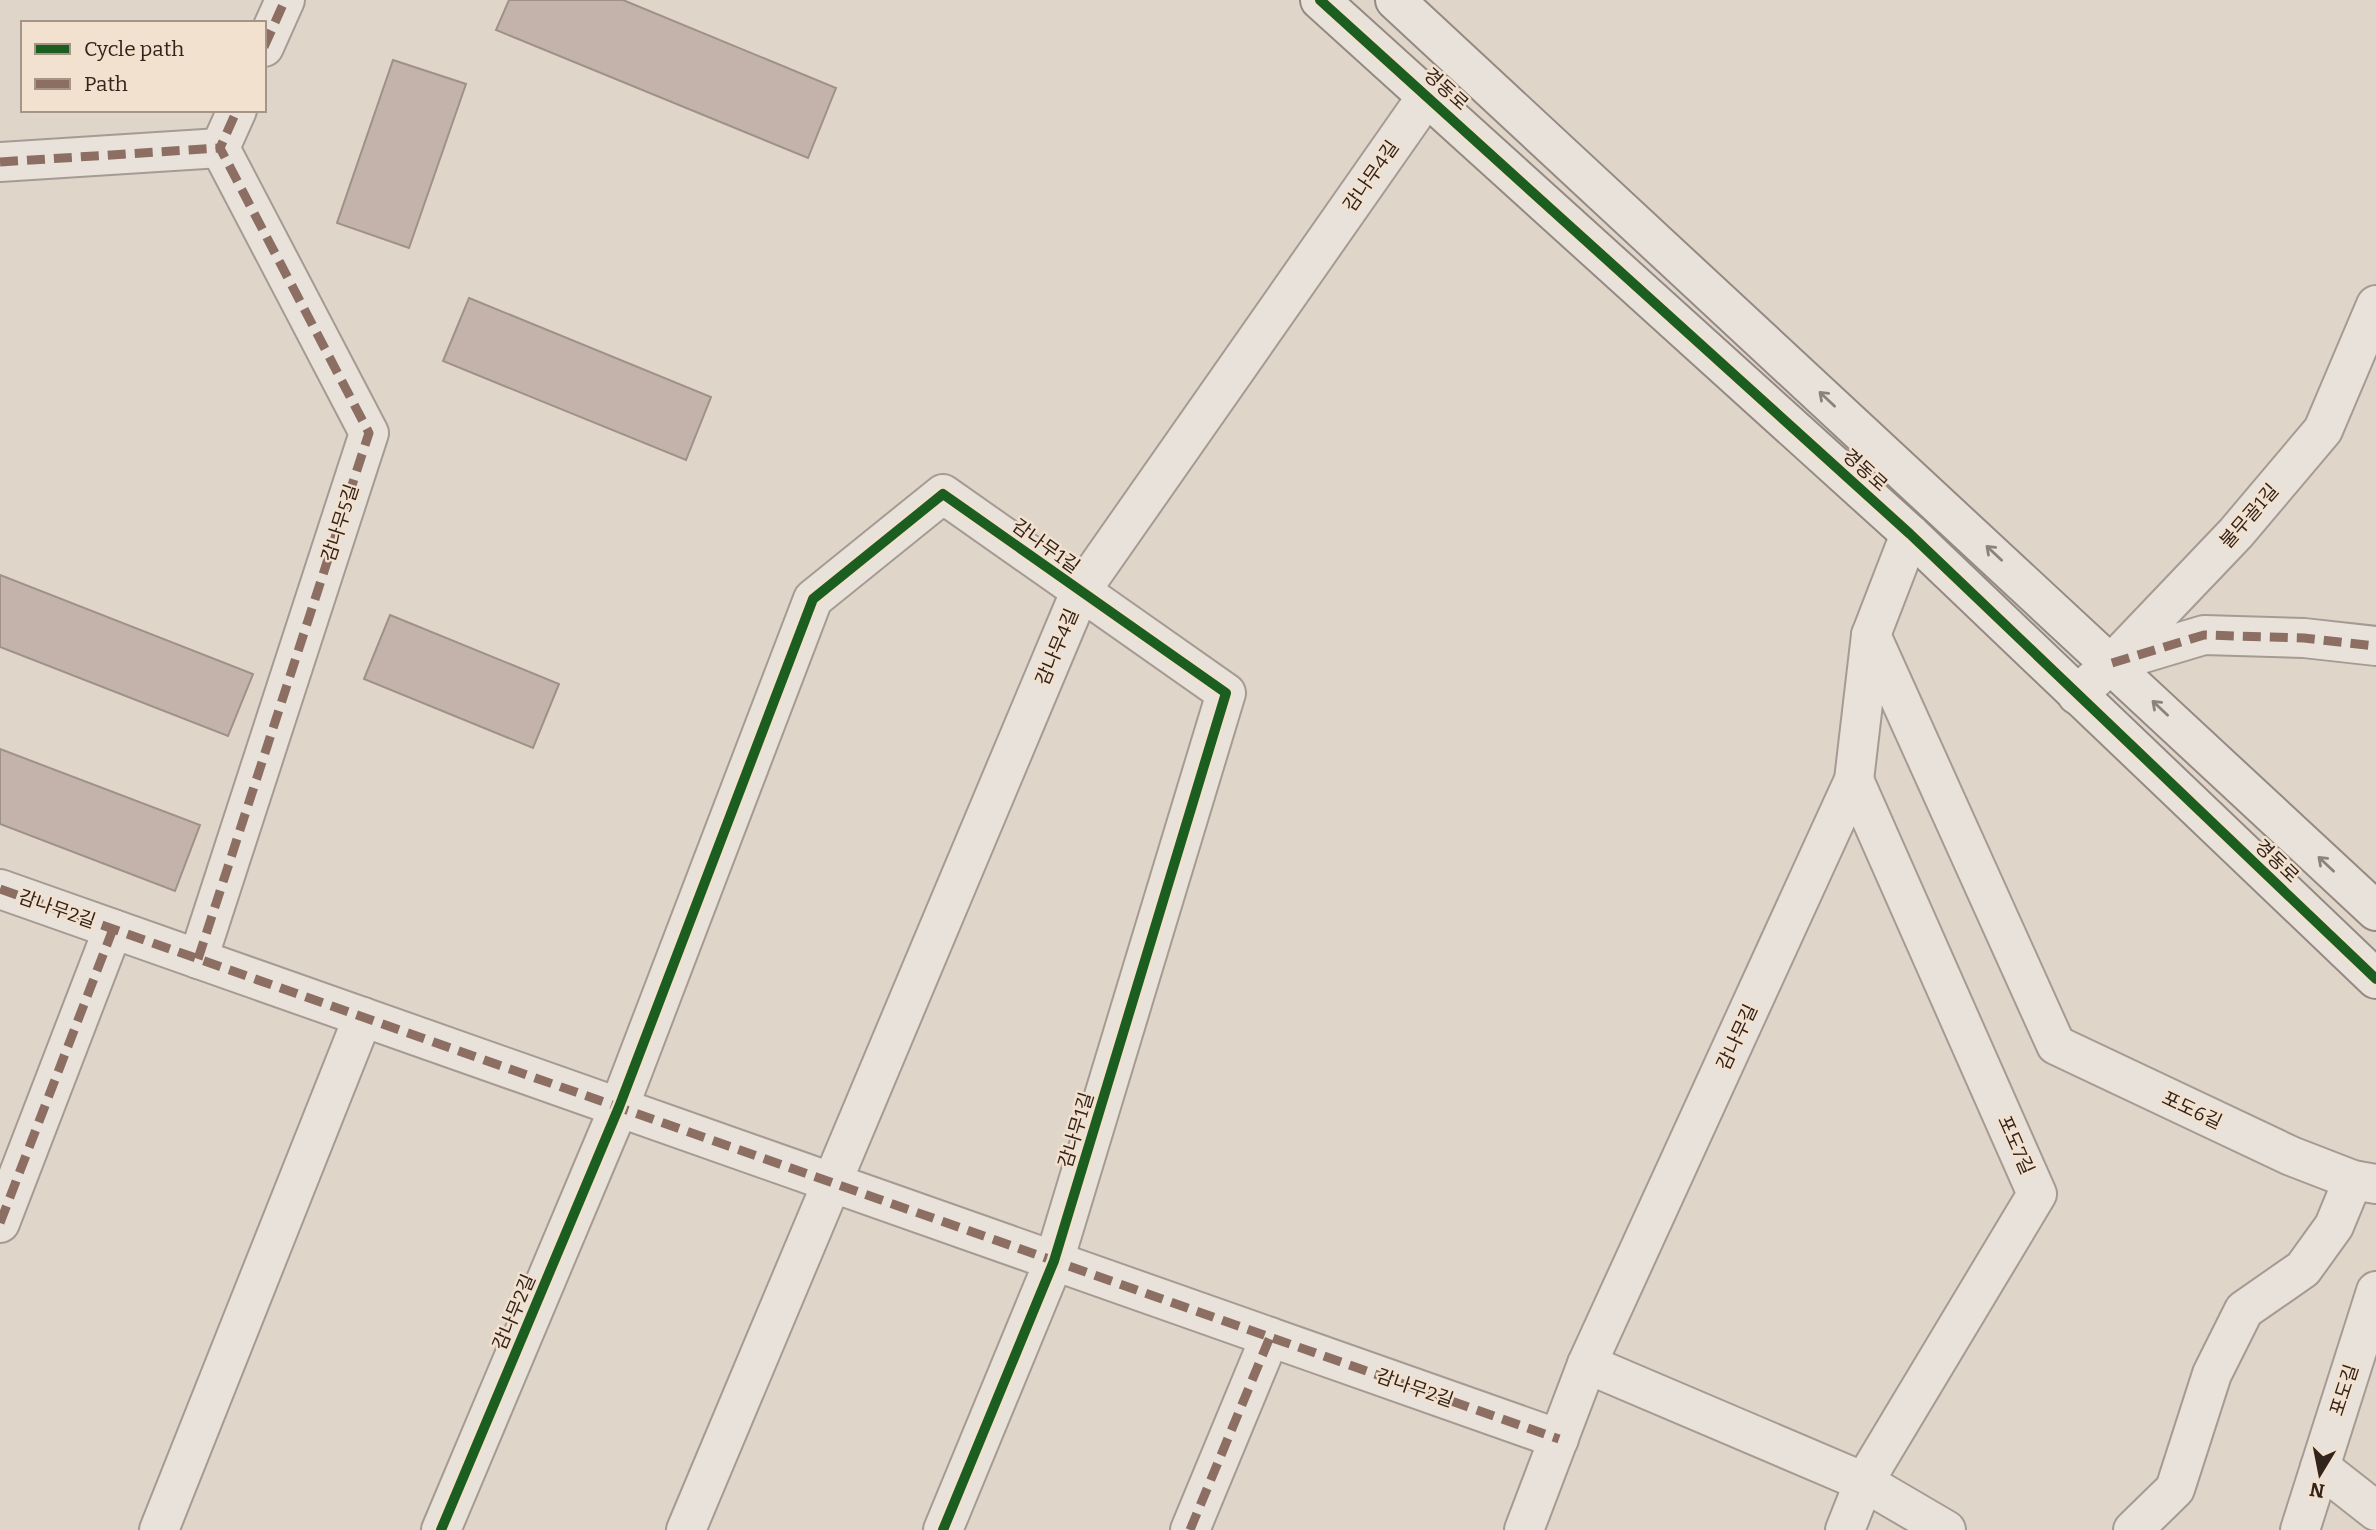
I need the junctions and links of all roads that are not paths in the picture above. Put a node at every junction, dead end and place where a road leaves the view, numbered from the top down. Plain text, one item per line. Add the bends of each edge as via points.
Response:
1 (285, 0) edge
2 (1320, 0) edge
3 (1395, 0) edge
4 (266, 43) edge
5 (1427, 96) junction
6 (236, 112) edge
7 (220, 148) junction
8 (0, 162) edge
9 (2376, 305) edge
10 (1910, 534) junction
11 (1080, 592) junction
12 (1871, 635) junction
13 (2376, 646) edge
14 (2112, 663) junction
15 (2077, 695) junction
16 (1854, 780) junction
17 (0, 889) edge
18 (2376, 911) edge
19 (113, 929) junction
20 (198, 959) junction
21 (2376, 979) edge
22 (363, 1017) junction
23 (619, 1107) junction
24 (2365, 1182) edge
25 (834, 1183) junction
26 (0, 1223) edge
27 (1054, 1261) junction
28 (2376, 1291) edge
29 (1270, 1336) junction
30 (1587, 1364) junction
31 (1559, 1438) junction
32 (2320, 1467) junction
33 (1864, 1482) junction
34 (2376, 1511) edge
35 (159, 1530) edge
36 (441, 1530) edge
37 (686, 1530) edge
38 (943, 1530) edge
39 (1190, 1530) edge
40 (1524, 1530) edge
41 (1845, 1530) edge
42 (1946, 1530) edge
43 (2133, 1530) edge
44 (2300, 1530) edge

1 - 4 street
2 - 5 street, 경동로
14 -> 3 street, 경동로
5 - 10 street, 경동로
5 - 11 street, 감나무4길
6 - 7 street
7 - 8 street
7 - 20 street, 감나무5길 via 369,433
9 - 14 street, 불무골1길 via 2323,429 2236,533
10 - 12 street, 감나무길
10 - 15 street, 경동로
11 - 23 street, 감나무1길 via 943,494 813,599
11 - 25 street, 감나무4길
11 - 27 street, 감나무1길 via 1226,694
12 - 16 street, 감나무길
12 - 24 street, 포도6길 via 2056,1045 2291,1156
13 - 14 street via 2204,635
14 - 15 street, 불무골1길
18 -> 14 street, 경동로
15 - 21 street, 경동로
16 - 30 street, 감나무길
16 - 33 street, 포도7길 via 2037,1194
17 - 19 street, 감나무2길
19 - 20 street, 감나무2길
19 - 26 street, 감나무2길
20 - 22 street, 감나무2길
22 - 23 street, 감나무2길
22 - 35 street
23 - 25 street, 감나무2길
23 - 36 street, 감나무2길
24 - 43 street, 포도6길 via 2303,1269 2244,1310 2212,1374 2175,1489
25 - 27 street, 감나무2길
25 - 37 street
27 - 29 street, 감나무2길
27 - 38 street
28 - 32 street, 포도길
29 - 31 street, 감나무2길
29 - 39 street
30 - 31 street, 감나무길
30 - 33 street
31 - 40 street, 감나무길
32 - 34 street
32 - 44 street, 포도길
33 - 41 street, 포도7길
33 - 42 street

